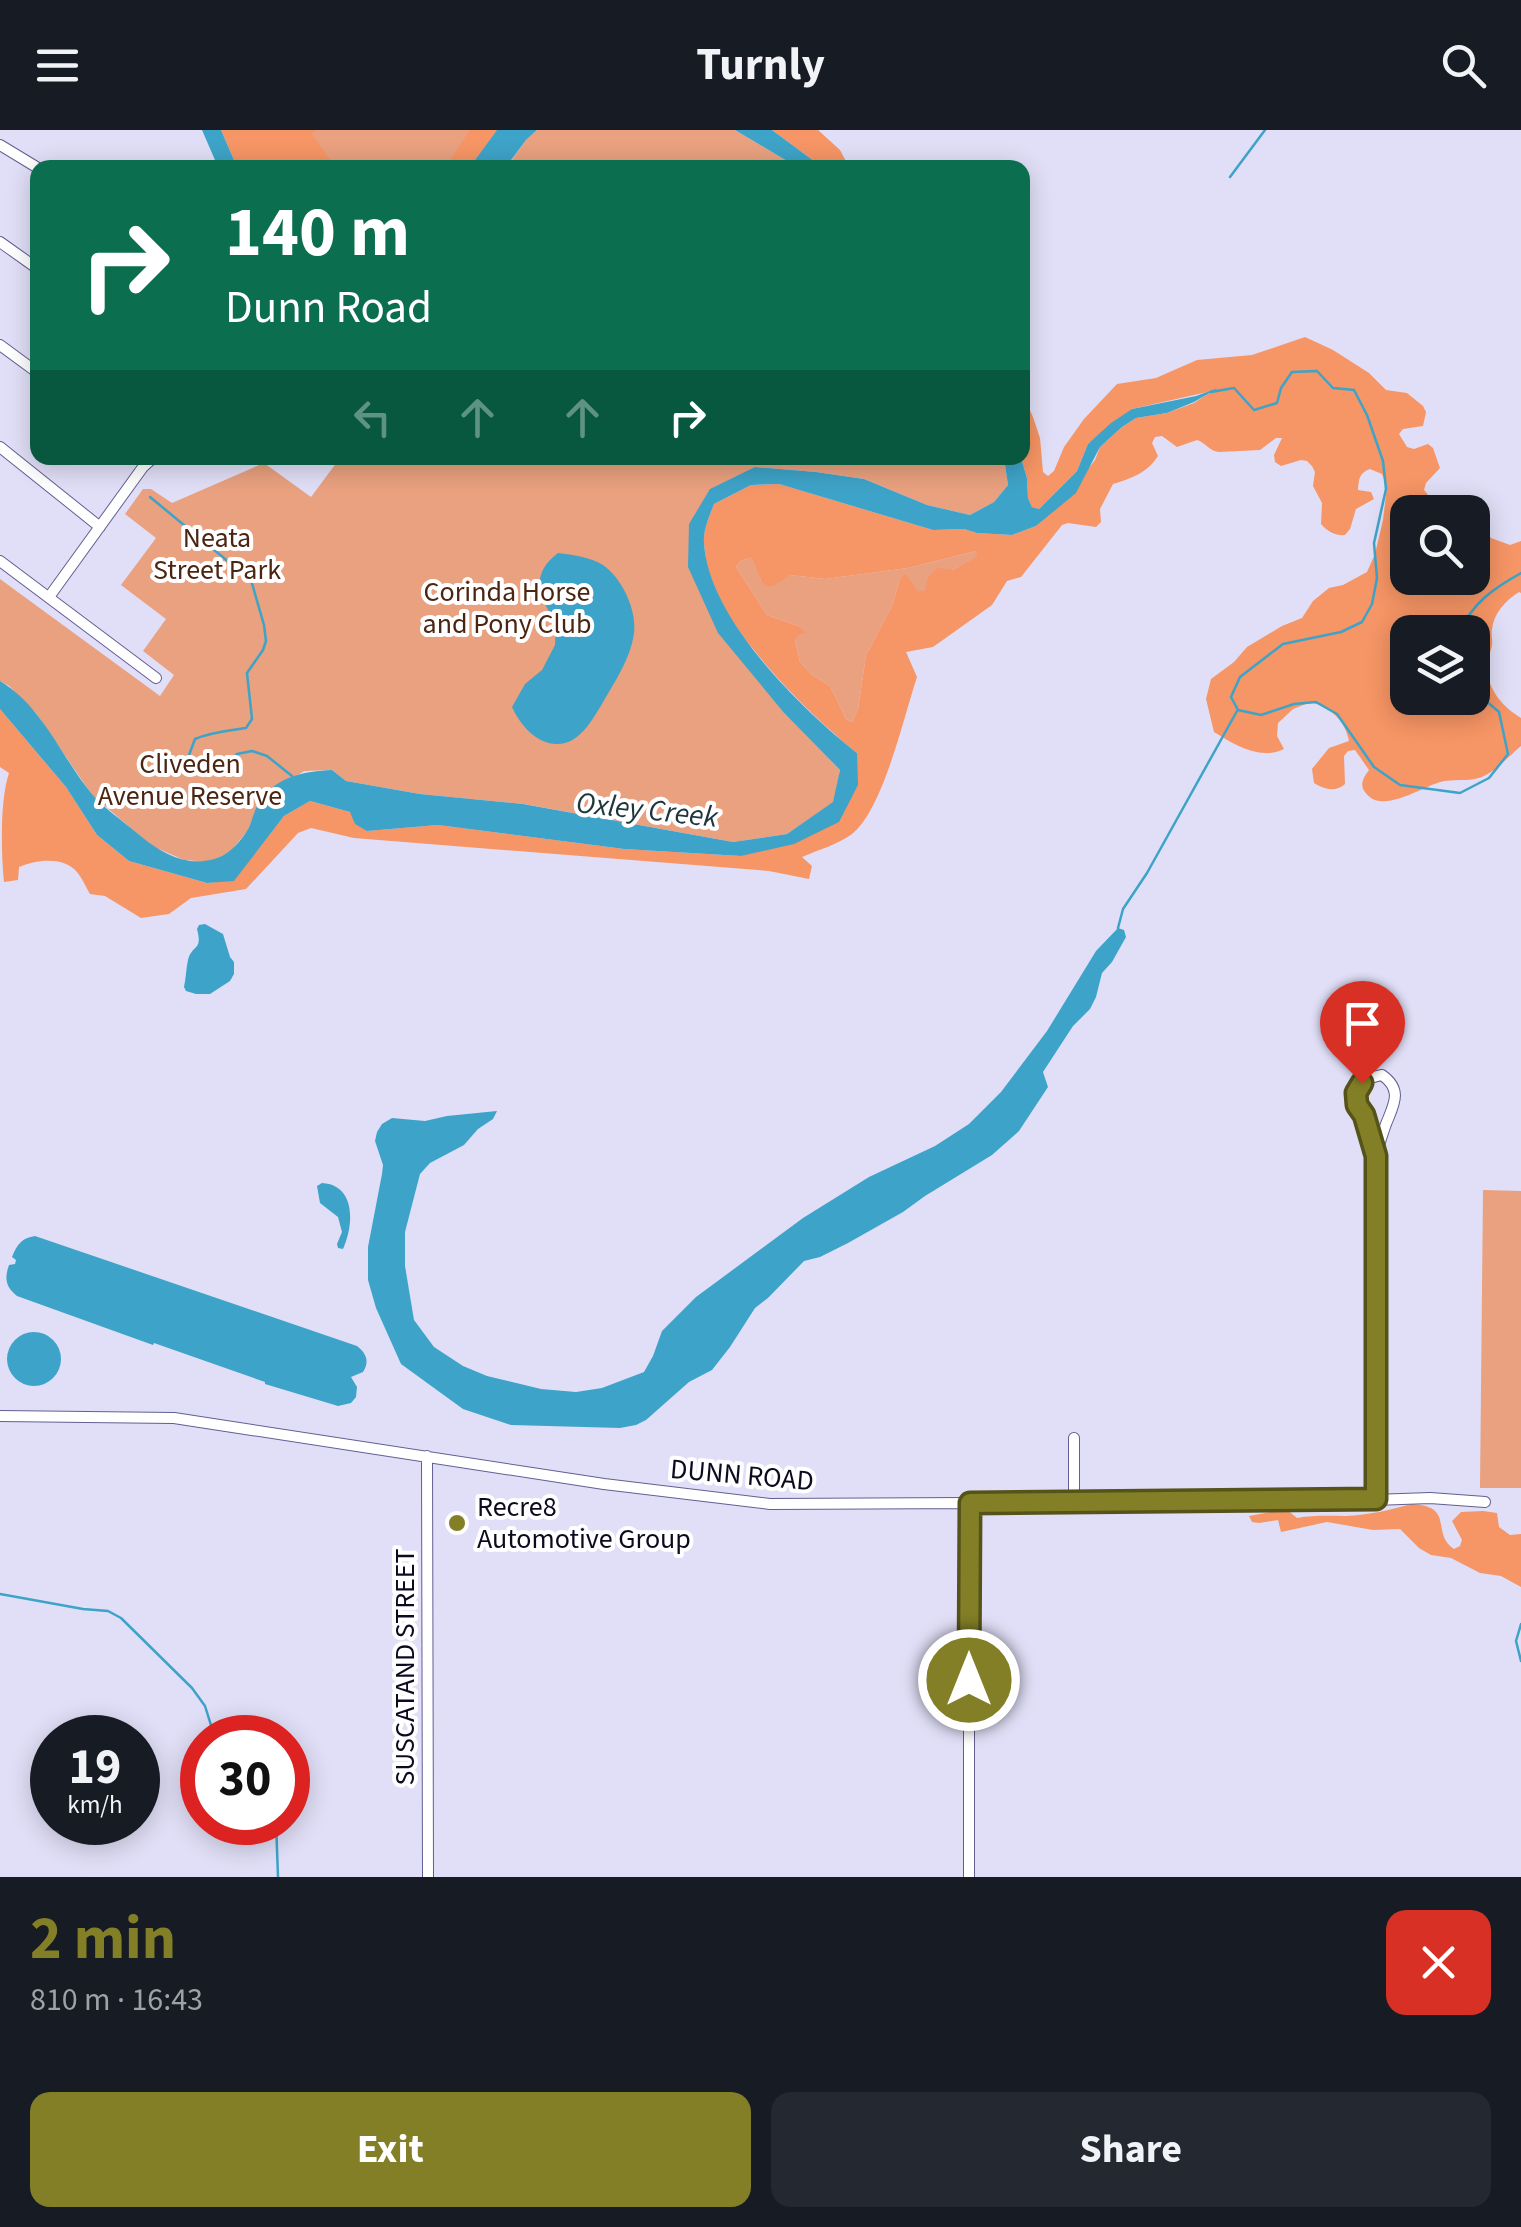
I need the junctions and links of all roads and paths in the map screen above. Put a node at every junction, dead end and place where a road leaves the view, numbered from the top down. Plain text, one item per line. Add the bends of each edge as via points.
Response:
1 (0, 145) edge
2 (30, 163) edge
3 (0, 242) edge
4 (30, 263) edge
5 (0, 345) edge
6 (30, 366) edge
7 (0, 447) edge
8 (147, 465) edge
9 (100, 527) junction
10 (0, 561) edge
11 (49, 597) junction
12 (156, 678) dead end
13 (1376, 1156) junction
14 (0, 1416) edge
15 (1074, 1438) dead end
16 (428, 1456) junction
17 (1376, 1499) junction
18 (1074, 1502) junction
19 (1485, 1502) dead end
20 (970, 1503) junction
21 (428, 1877) edge
22 (969, 1877) edge

1 - 2 street
3 - 4 street
5 - 6 street
7 - 9 street
8 - 9 street
9 - 11 street
10 - 11 street
11 - 12 street
13 - 13 street via 1356,1093 1382,1074 1396,1094
13 - 17 street
14 - 16 street, DUNN ROAD via 174,1418
15 - 18 street
16 - 20 street, DUNN ROAD via 770,1504
16 - 21 street, SUSCATAND STREET
17 - 18 street, DUNN ROAD
17 - 19 street, DUNN ROAD
18 - 20 street, DUNN ROAD
20 - 22 street

